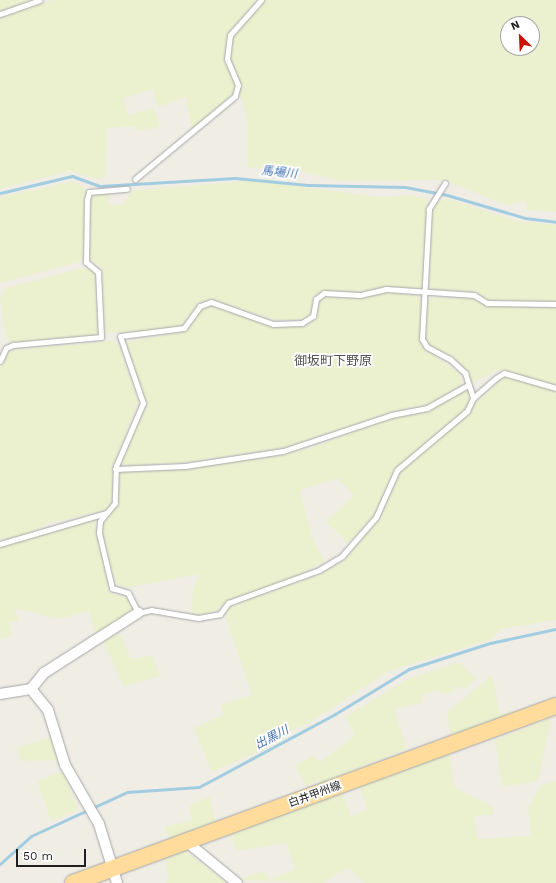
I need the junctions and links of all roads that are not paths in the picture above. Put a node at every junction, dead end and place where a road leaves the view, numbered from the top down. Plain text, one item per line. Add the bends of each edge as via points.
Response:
1 (40, 0) edge
2 (261, 0) edge
3 (0, 14) edge
4 (135, 179) dead end
5 (443, 185) dead end
6 (128, 189) dead end
7 (424, 293) junction
8 (556, 304) edge
9 (0, 360) edge
10 (468, 385) junction
11 (556, 388) edge
12 (473, 398) junction
13 (115, 469) junction
14 (107, 513) junction
15 (0, 544) edge
16 (138, 612) junction
17 (31, 689) junction
18 (0, 694) edge
19 (556, 706) edge
20 (187, 842) junction
21 (115, 876) edge
22 (73, 883) edge
23 (237, 883) edge

1 - 3 lane
2 - 4 lane via 230,35 227,59 238,86 235,96
5 - 7 lane via 429,208
6 - 9 lane via 89,192 87,200 86,262 98,272 101,337 13,345 6,348
7 - 8 lane via 474,295 487,303
7 - 10 lane via 422,339 427,347 450,359 465,373
7 - 13 lane via 386,289 360,295 324,294 316,299 313,316 302,323 273,324 211,302 200,306 184,328 120,336 143,403
10 - 12 lane
10 - 13 lane via 427,408 390,415 283,452 185,466
11 - 12 lane via 504,373
12 - 16 lane via 468,411 397,470 376,517 342,556 319,570 228,603 220,614 198,618 151,610
13 - 14 lane via 115,503
14 - 15 lane
14 - 16 lane via 100,521 99,533 112,588 128,592
16 - 17 street via 44,673
17 - 18 street
17 - 21 street via 48,710 64,765 91,812
19 - 20 main road, 白井甲州線
20 - 21 main road, 白井甲州線
20 - 23 street
21 - 22 main road, 白井甲州線

